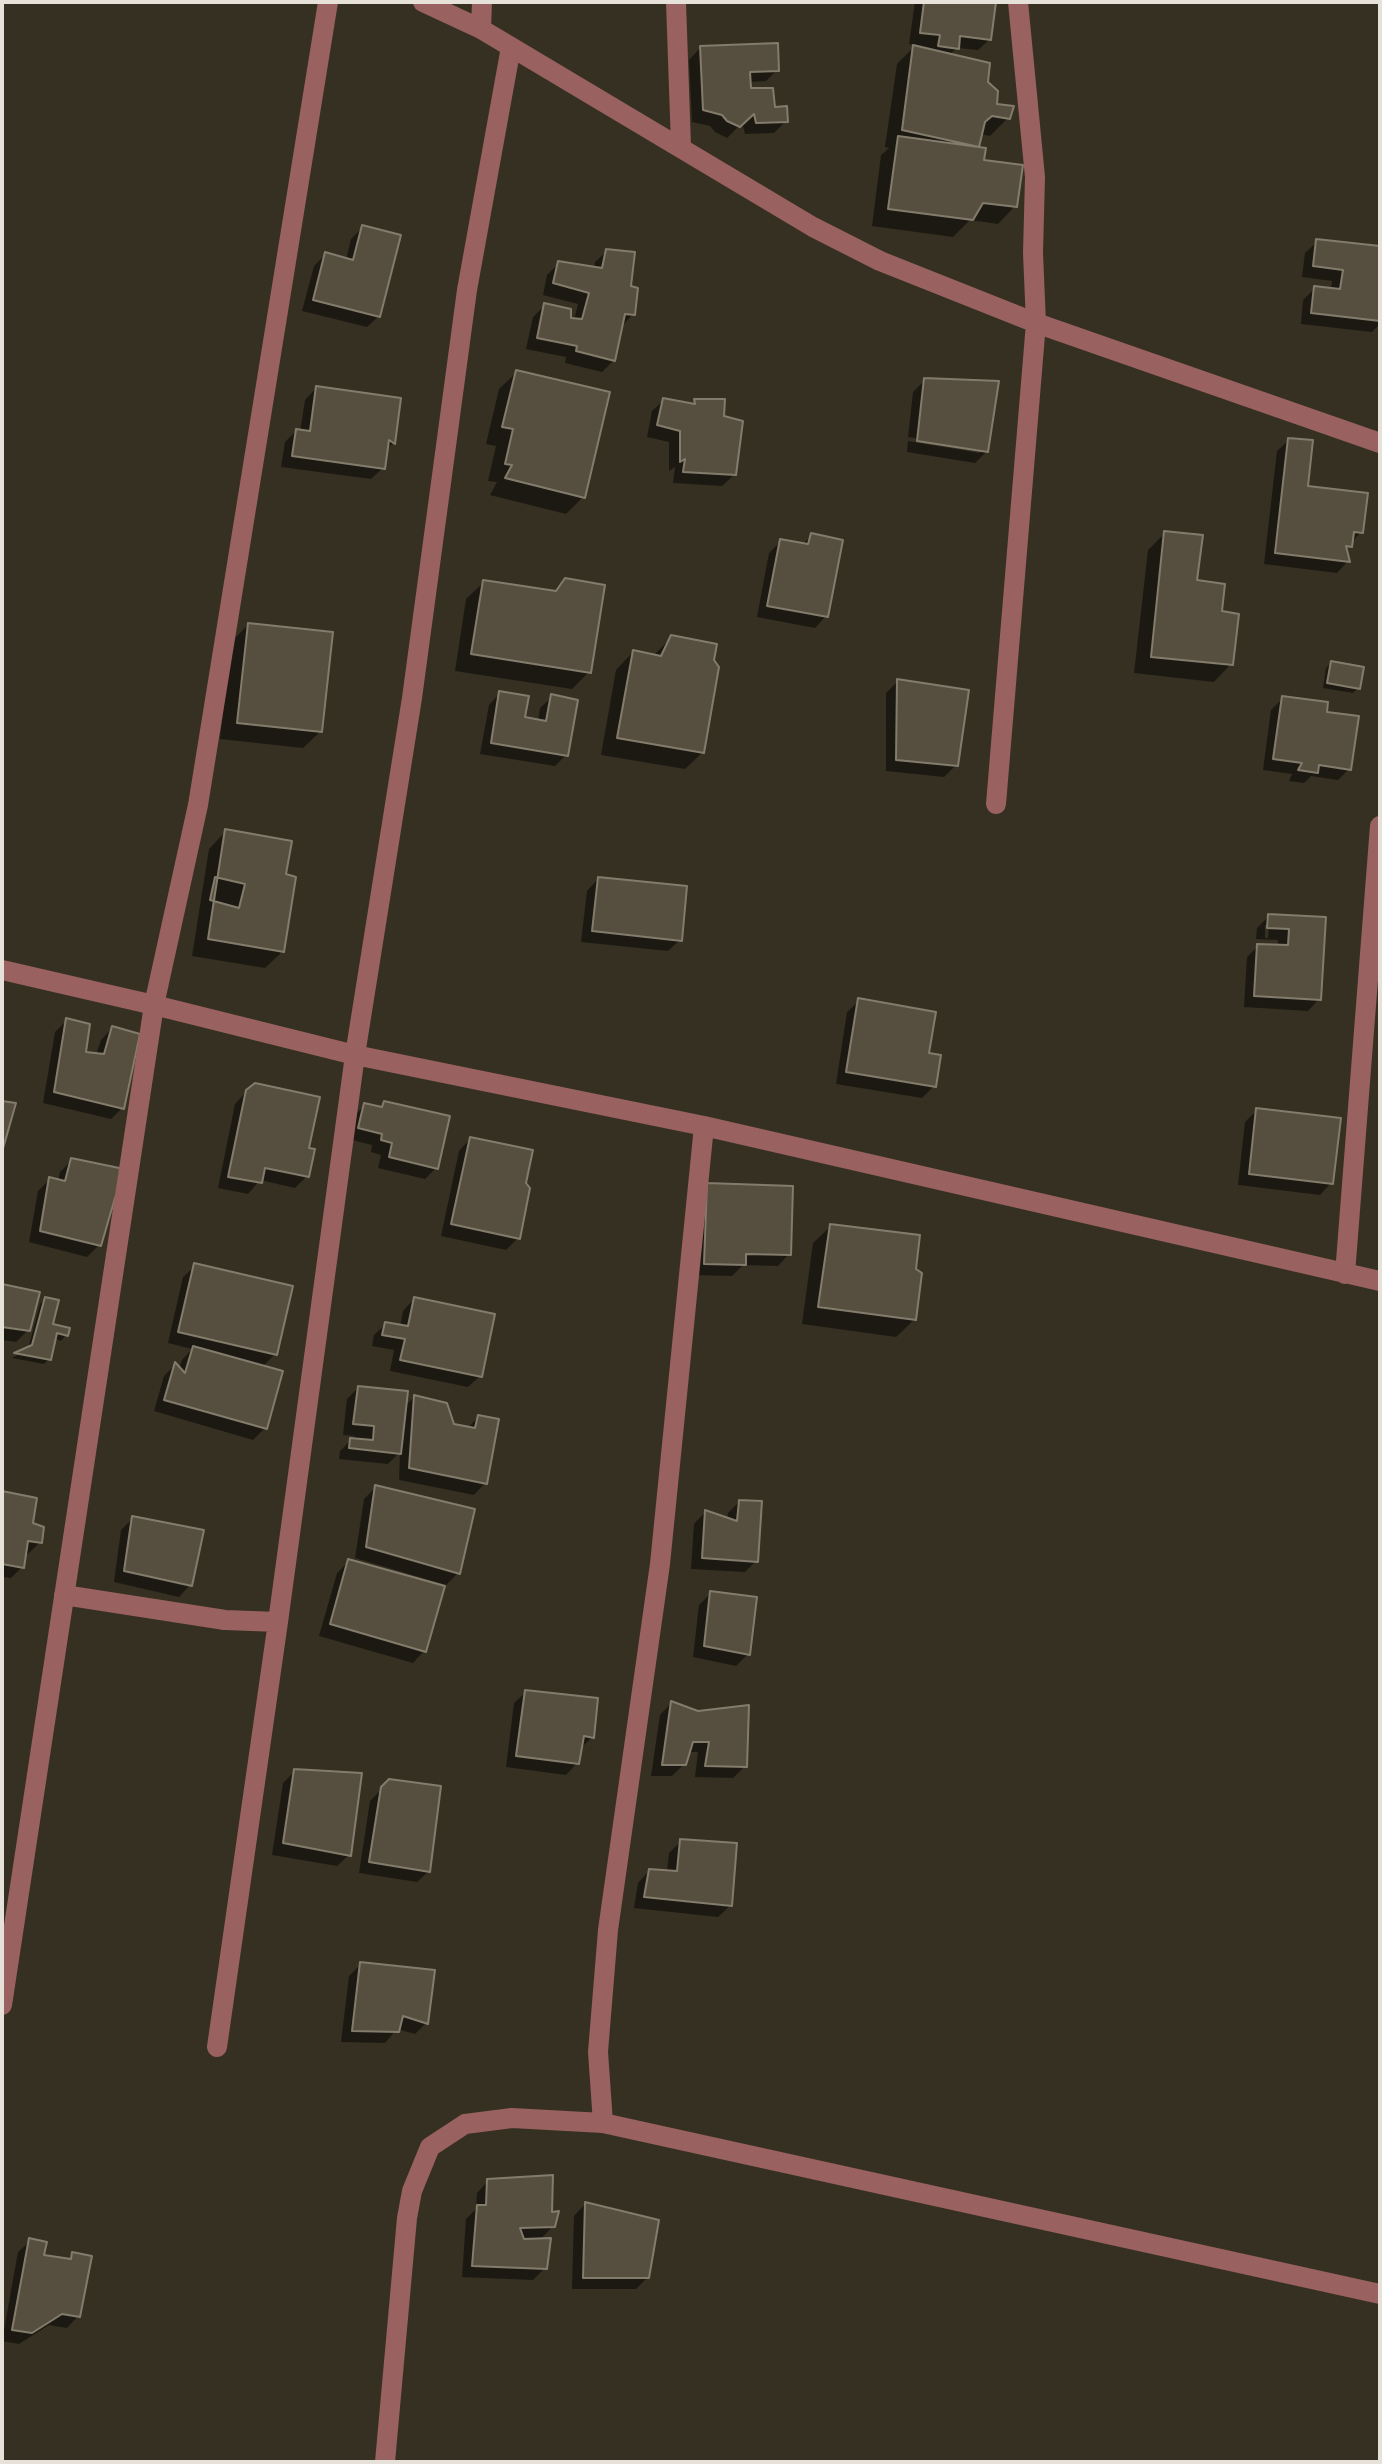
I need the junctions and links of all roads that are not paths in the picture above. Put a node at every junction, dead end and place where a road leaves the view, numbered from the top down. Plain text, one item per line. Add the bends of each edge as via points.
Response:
1 (328, 2) edge
2 (423, 2) edge
3 (482, 2) edge
4 (676, 2) edge
5 (1018, 2) edge
6 (481, 29) junction
7 (511, 47) junction
8 (681, 146) junction
9 (1036, 323) junction
10 (1380, 443) edge
11 (996, 804) dead end
12 (1380, 826) edge
13 (2, 970) edge
14 (154, 1005) junction
15 (355, 1055) junction
16 (704, 1126) junction
17 (1345, 1274) junction
18 (1380, 1281) edge
19 (64, 1595) junction
20 (278, 1622) junction
21 (2, 2005) edge
22 (217, 2047) dead end
23 (603, 2123) junction
24 (1380, 2294) edge
25 (385, 2462) edge

1 - 14 street via 198,805
2 - 6 street
3 - 6 street
4 - 8 street
5 - 9 street via 1035,177
6 - 7 street
7 - 8 street
7 - 15 street via 467,290 412,698
8 - 9 street via 813,227 880,261
9 - 10 street
9 - 11 street
12 - 17 street
13 - 14 street
14 - 15 street
14 - 19 street
15 - 16 street
15 - 20 street
16 - 17 street
16 - 23 street via 660,1564 608,1930 598,2052
17 - 18 street
19 - 20 street via 225,1620
19 - 21 street
20 - 22 street
23 - 24 street
23 - 25 street via 512,2118 465,2124 430,2147 407,2218

